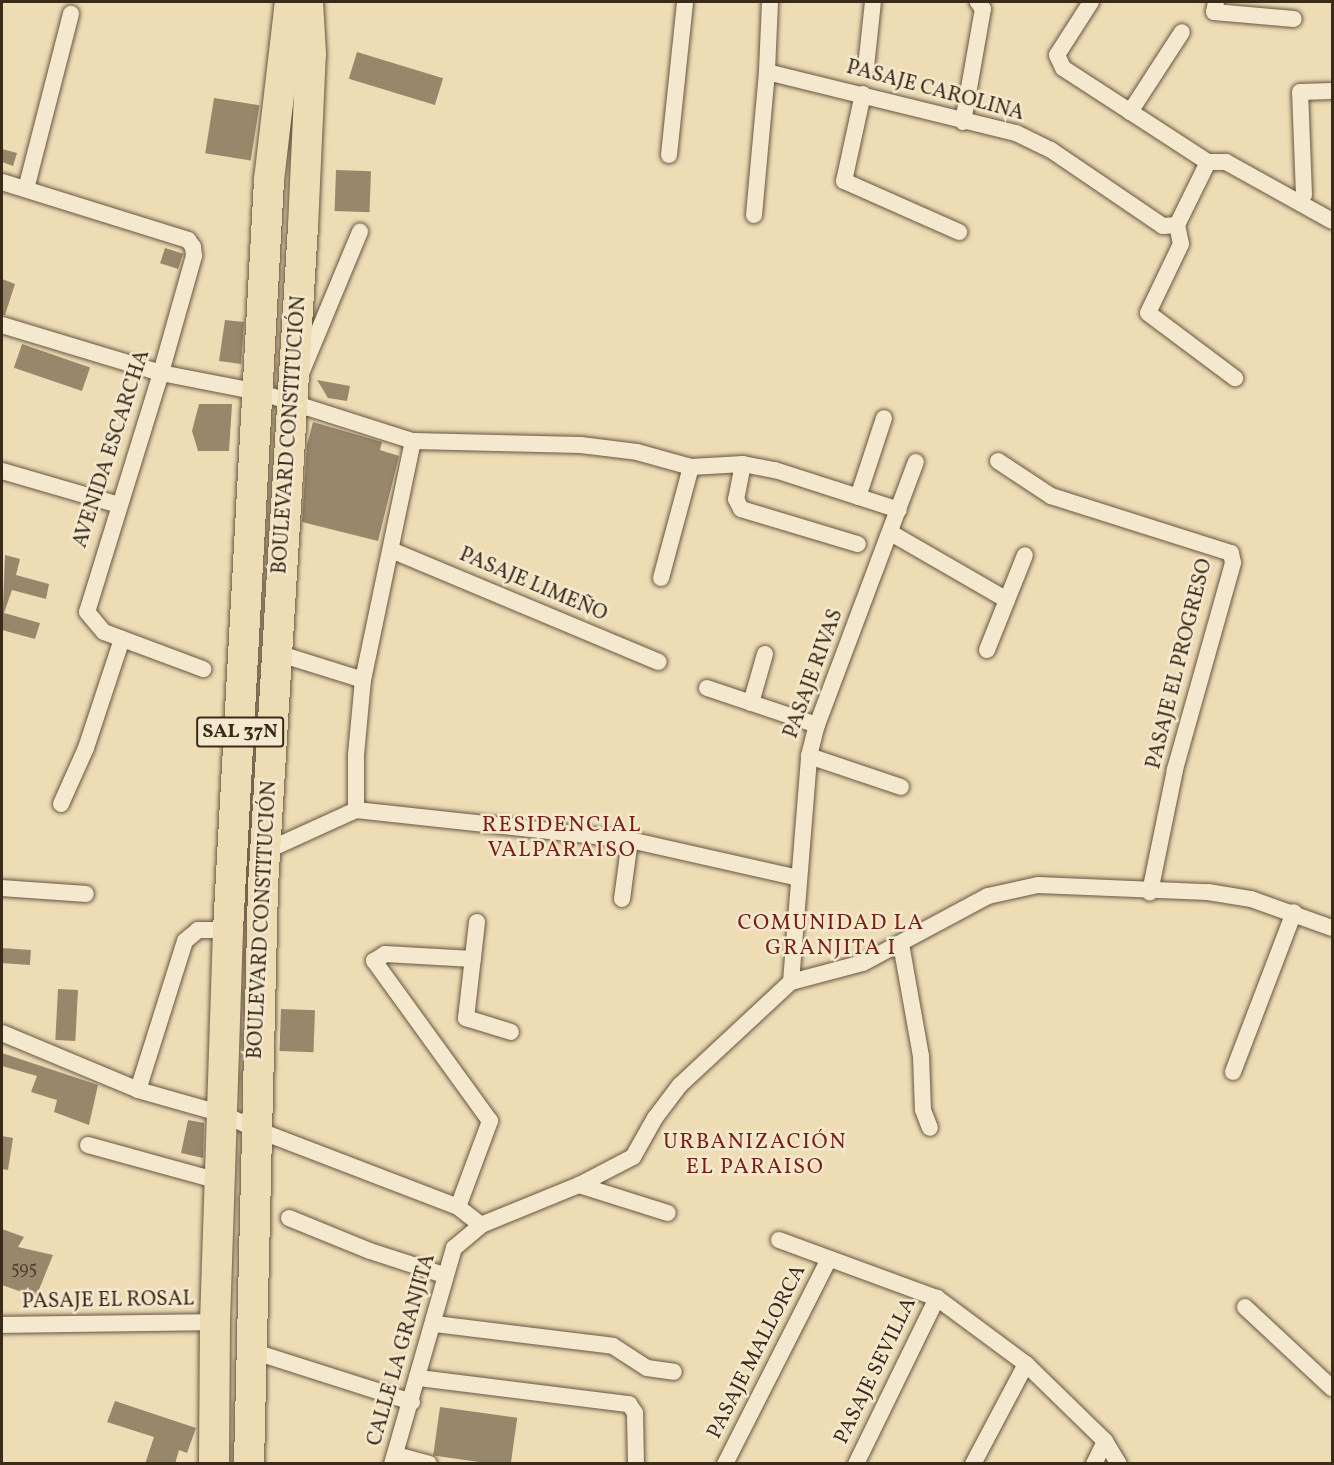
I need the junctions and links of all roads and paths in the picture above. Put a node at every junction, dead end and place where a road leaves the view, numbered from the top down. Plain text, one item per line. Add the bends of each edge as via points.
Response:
1 (279, 2) edge
2 (290, 2) edge
3 (308, 2) edge
4 (317, 2) edge
5 (685, 2) edge
6 (770, 2) edge
7 (873, 2) edge
8 (978, 2) edge
9 (1091, 2) edge
10 (1216, 2) edge
11 (71, 14) dead end
12 (1294, 19) dead end
13 (1182, 32) dead end
14 (297, 58) junction
15 (866, 67) dead end
16 (767, 72) junction
17 (1332, 91) edge
18 (863, 94) junction
19 (1130, 112) junction
20 (963, 122) junction
21 (669, 155) dead end
22 (1208, 162) junction
23 (2, 182) edge
24 (26, 189) junction
25 (1304, 195) dead end
26 (754, 215) dead end
27 (1332, 221) edge
28 (1177, 225) junction
29 (360, 232) dead end
30 (959, 232) dead end
31 (2, 325) edge
32 (161, 374) junction
33 (1235, 378) dead end
34 (259, 392) junction
35 (295, 396) junction
36 (884, 418) dead end
37 (413, 441) junction
38 (998, 461) dead end
39 (916, 462) dead end
40 (743, 464) junction
41 (691, 467) junction
42 (2, 471) edge
43 (858, 497) junction
44 (119, 505) junction
45 (899, 510) junction
46 (891, 534) junction
47 (858, 544) dead end
48 (391, 550) junction
49 (1025, 555) dead end
50 (661, 578) dead end
51 (1007, 600) junction
52 (122, 639) junction
53 (987, 650) dead end
54 (277, 653) junction
55 (765, 654) dead end
56 (659, 662) dead end
57 (203, 669) dead end
58 (363, 680) junction
59 (707, 688) dead end
60 (751, 703) junction
61 (817, 725) junction
62 (809, 756) junction
63 (901, 787) dead end
64 (61, 804) dead end
65 (356, 810) junction
66 (630, 840) junction
67 (266, 851) junction
68 (799, 878) junction
69 (2, 888) edge
70 (1150, 892) junction
71 (86, 894) dead end
72 (622, 900) dead end
73 (1294, 912) junction
74 (477, 922) dead end
75 (1332, 928) edge
76 (228, 930) junction
77 (901, 944) junction
78 (473, 959) junction
79 (791, 982) junction
80 (511, 1032) dead end
81 (2, 1033) edge
82 (1233, 1072) dead end
83 (138, 1090) junction
84 (224, 1114) junction
85 (930, 1128) dead end
86 (255, 1129) junction
87 (88, 1145) dead end
88 (219, 1181) junction
89 (579, 1185) junction
90 (458, 1207) junction
91 (668, 1213) dead end
92 (289, 1218) dead end
93 (481, 1225) junction
94 (779, 1240) dead end
95 (828, 1261) junction
96 (444, 1275) junction
97 (937, 1298) junction
98 (1245, 1307) dead end
99 (215, 1322) junction
100 (2, 1324) edge
101 (435, 1324) junction
102 (252, 1351) junction
103 (1026, 1364) junction
104 (674, 1372) dead end
105 (419, 1378) junction
106 (1332, 1388) edge
107 (412, 1402) junction
108 (1106, 1441) junction
109 (394, 1459) edge
110 (214, 1464) edge
111 (249, 1464) edge
112 (429, 1464) edge
113 (636, 1464) edge
114 (725, 1464) edge
115 (856, 1464) edge
116 (973, 1464) edge
117 (1094, 1464) edge
118 (1119, 1464) edge

1 - 14 highway, BOULEVARD CONSTITUCIÓN / SAL 37N
2 - 14 highway, BOULEVARD CONSTITUCIÓN / SAL 37N
3 - 14 highway, BOULEVARD CONSTITUCIÓN / SAL 37N
4 - 14 highway, BOULEVARD CONSTITUCIÓN / SAL 37N
5 - 21 street
6 - 16 street
7 - 15 street
8 - 20 street via 983,9
9 - 19 street via 1057,55 1059,63
10 - 12 street via 1214,12
11 - 24 street
13 - 19 street
14 - 34 highway, BOULEVARD CONSTITUCIÓN / SAL 37N via 269,180
14 - 35 highway, BOULEVARD CONSTITUCIÓN / SAL 37N
16 - 18 street, PASAJE CAROLINA
16 - 26 street
17 - 25 street via 1300,92
18 - 20 street, PASAJE CAROLINA
18 - 30 street via 844,181
19 - 22 street
20 - 28 street, PASAJE CAROLINA via 1016,133 1034,141 1163,226
22 - 27 street via 1226,162
22 - 28 street
23 - 24 street
24 - 32 street, AVENIDA ESCARCHA via 188,240 195,256
28 - 33 street via 1181,244 1148,313
29 - 35 street
31 - 32 street
32 - 34 street
32 - 44 street, AVENIDA ESCARCHA
34 - 35 street
34 - 76 highway, BOULEVARD CONSTITUCIÓN / SAL 37N
35 - 37 street
35 - 54 highway, BOULEVARD CONSTITUCIÓN / SAL 37N
36 - 43 street
37 - 41 street via 581,445 637,452
37 - 48 street
38 - 70 street, PASAJE EL PROGRESO via 1051,496 1231,553 1233,563 1175,770
39 - 45 street, PASAJE RIVAS
40 - 41 street
40 - 43 street via 775,470
40 - 47 street via 736,499 741,509
41 - 50 street
42 - 44 street
43 - 45 street
44 - 52 street, AVENIDA ESCARCHA via 87,612 104,632
45 - 46 street, PASAJE RIVAS
46 - 51 street
46 - 61 street, PASAJE RIVAS
48 - 56 street, PASAJE LIMEÑO
48 - 58 street
49 - 51 street
51 - 53 street
52 - 57 street
52 - 64 street via 86,748
54 - 58 street
54 - 67 highway, BOULEVARD CONSTITUCIÓN / SAL 37N
55 - 60 street
58 - 65 street
59 - 60 street
60 - 61 street
61 - 62 street, PASAJE RIVAS
62 - 63 street
62 - 68 street, PASAJE RIVAS
65 - 66 street
65 - 67 street
66 - 68 street
66 - 72 street
67 - 86 highway, BOULEVARD CONSTITUCIÓN / SAL 37N
68 - 79 street, PASAJE RIVAS
69 - 71 street
70 - 73 street, CALLE LA GRANJITA via 1208,892 1251,898
70 - 77 street, CALLE LA GRANJITA via 1101,886 1038,885 1018,889 988,896
73 - 75 street, CALLE LA GRANJITA
73 - 82 street
74 - 78 street
76 - 83 street via 198,930 185,941
76 - 84 highway, BOULEVARD CONSTITUCIÓN / SAL 37N
77 - 79 street, CALLE LA GRANJITA via 863,963
77 - 85 street via 921,1056 923,1110
78 - 80 street via 466,1018
78 - 90 street via 385,954 374,961 490,1122
79 - 89 street, CALLE LA GRANJITA via 680,1085 654,1118 633,1157
81 - 83 street
83 - 84 street
84 - 86 street
84 - 88 highway, BOULEVARD CONSTITUCIÓN / SAL 37N
86 - 90 street
86 - 102 highway, BOULEVARD CONSTITUCIÓN / SAL 37N
87 - 88 street
88 - 99 highway, BOULEVARD CONSTITUCIÓN / SAL 37N
89 - 91 street
89 - 93 street, CALLE LA GRANJITA
90 - 93 street
92 - 96 street via 370,1251
93 - 96 street, CALLE LA GRANJITA via 454,1248
94 - 95 street
95 - 97 street
95 - 114 street, PASAJE MALLORCA
96 - 101 street, CALLE LA GRANJITA
97 - 103 street
97 - 115 street, PASAJE SEVILLA
98 - 106 street
99 - 100 street, PASAJE EL ROSAL
99 - 110 highway, BOULEVARD CONSTITUCIÓN / SAL 37N
101 - 104 street via 613,1346 647,1368
101 - 105 street, CALLE LA GRANJITA
102 - 107 street
102 - 111 highway, BOULEVARD CONSTITUCIÓN / SAL 37N
103 - 108 street
103 - 116 street
105 - 107 street, CALLE LA GRANJITA
105 - 113 street via 629,1404 635,1413
107 - 109 street, CALLE LA GRANJITA
108 - 117 street
108 - 118 street
109 - 112 street

